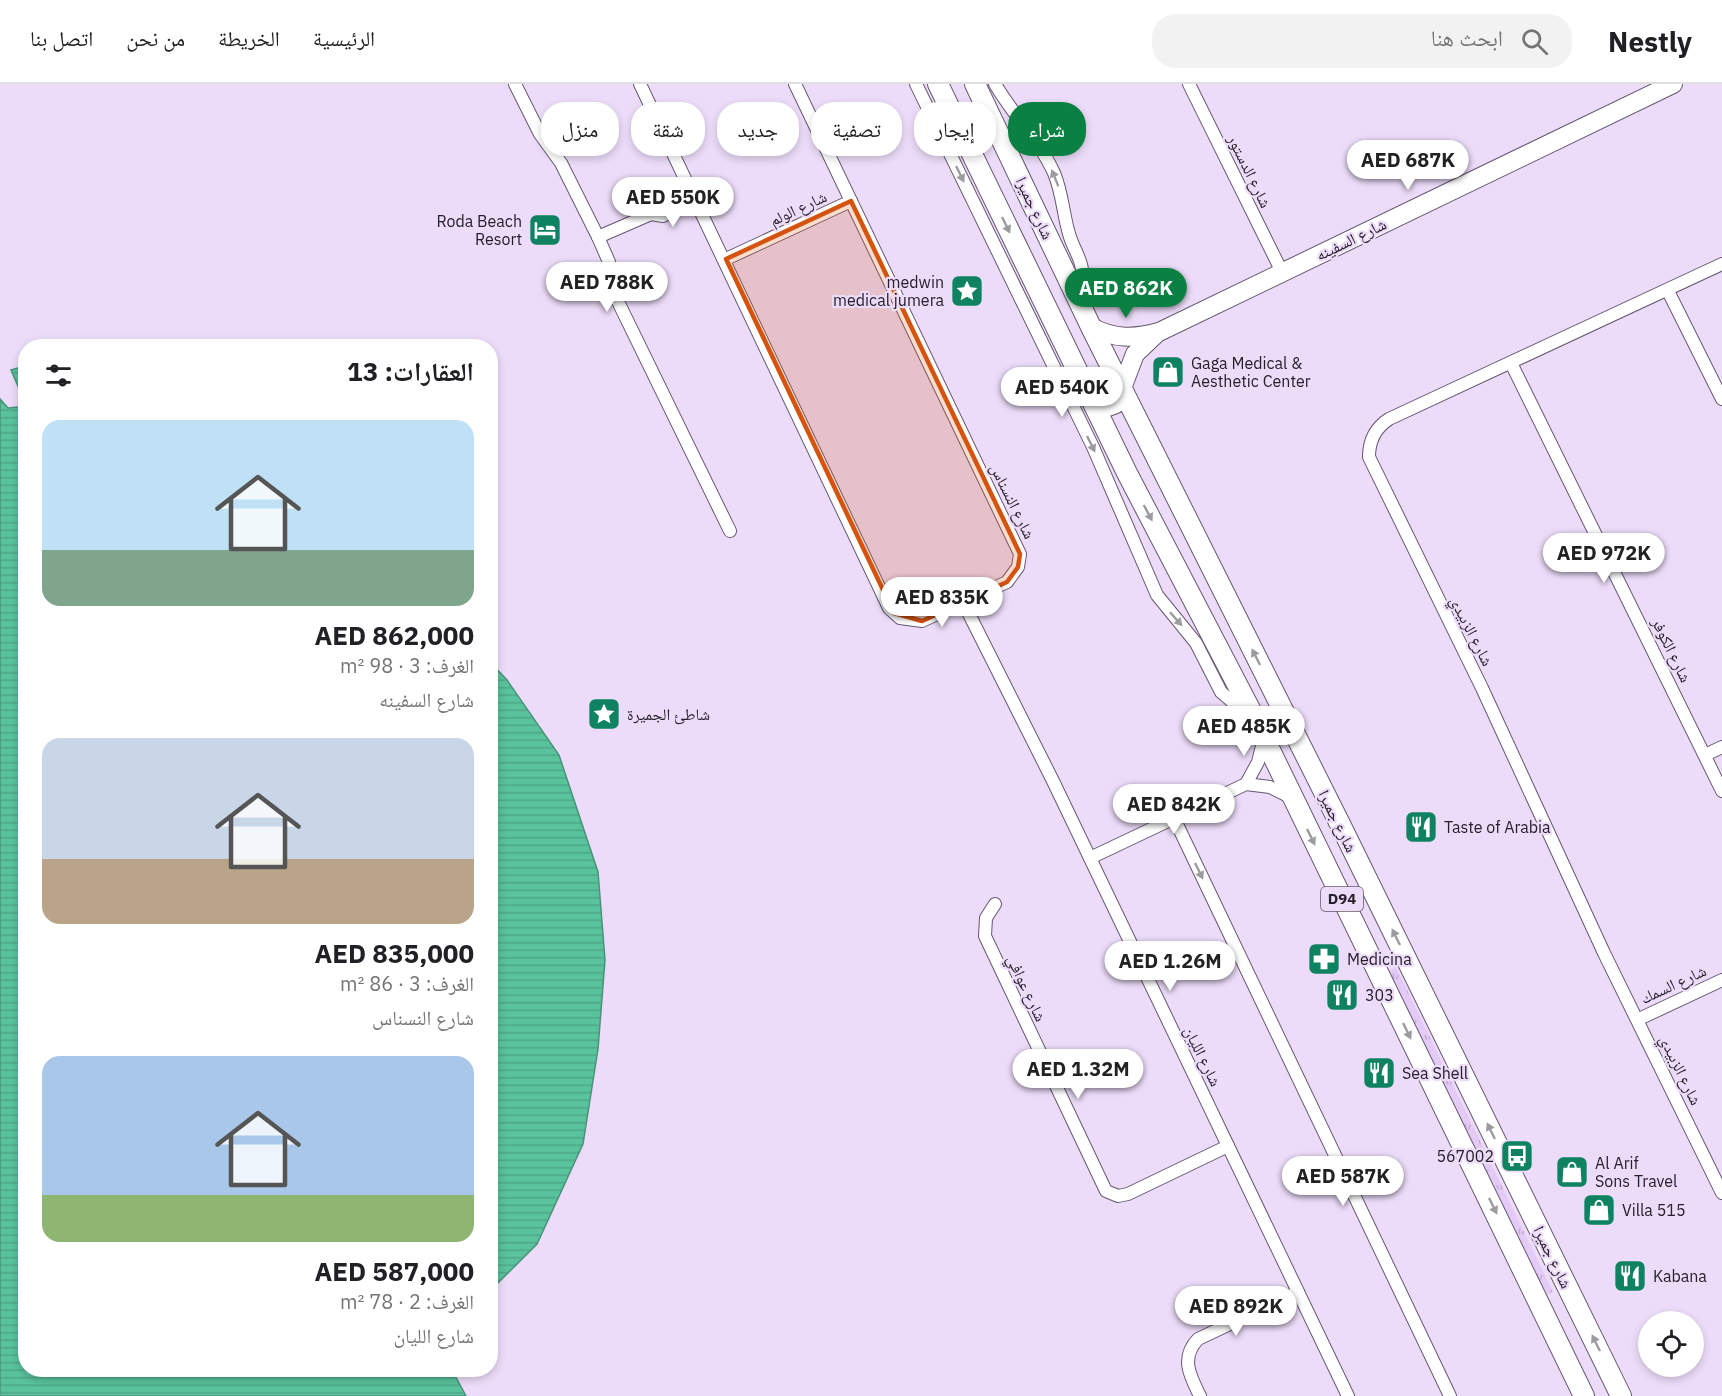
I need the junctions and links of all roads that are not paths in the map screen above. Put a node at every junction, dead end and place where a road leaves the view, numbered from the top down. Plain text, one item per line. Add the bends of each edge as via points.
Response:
1 (515, 84) edge
2 (640, 84) edge
3 (795, 84) edge
4 (916, 84) edge
5 (938, 84) edge
6 (975, 84) edge
7 (995, 84) edge
8 (1673, 84) edge
9 (1194, 86) edge
10 (693, 194) junction
11 (851, 201) junction
12 (598, 237) junction
13 (726, 259) junction
14 (1722, 264) edge
15 (1282, 272) junction
16 (1668, 291) junction
17 (1074, 292) junction
18 (1091, 327) junction
19 (1159, 332) junction
20 (1511, 363) junction
21 (1122, 389) junction
22 (1722, 399) edge
23 (1093, 405) junction
24 (1154, 454) junction
25 (1127, 473) junction
26 (730, 531) dead end
27 (963, 602) junction
28 (1251, 711) junction
29 (1264, 738) junction
30 (1722, 747) edge
31 (1705, 755) junction
32 (1246, 784) junction
33 (1722, 791) edge
34 (1292, 798) junction
35 (1174, 818) junction
36 (1090, 858) junction
37 (995, 904) dead end
38 (1722, 980) edge
39 (1639, 1019) junction
40 (1228, 1146) junction
41 (1722, 1193) edge
42 (1298, 1292) junction
43 (1200, 1396) edge
44 (1348, 1396) edge
45 (1450, 1396) edge
46 (1584, 1396) edge
47 (1621, 1396) edge

1 - 12 street
2 - 10 street, شارع النسناس
3 - 11 street, شارع النسناس
4 -> 28 street via 1107,477 1157,595 1196,643 1221,692
5 -> 23 main road, شارع جميرا / D94
6 - 17 main road, شارع جميرا / D94
17 -> 7 street via 1082,278 1083,265 1070,239 1055,175 1029,129
8 - 15 street, شارع السفينه
9 - 15 street, شارع الدستور
10 - 12 street via 660,217 651,214
10 - 13 street, شارع النسناس
11 - 13 street, شارع الولم
11 - 27 street, شارع النسناس via 1020,554 1018,567 1007,582
12 - 26 street via 609,262 607,279
13 - 27 street, شارع النسناس via 889,608 900,618 914,622
14 - 16 street, شارع الزبيدي
15 - 19 street, شارع السفينه
16 - 20 street, شارع الزبيدي
16 - 22 street
17 - 18 main road, شارع جميرا / D94
18 - 19 street, شارع السفينه via 1127,338
18 - 21 main road, شارع جميرا / D94
19 - 21 street, شارع السفينه via 1135,354
20 - 31 street, شارع الكوفر
20 - 39 street, شارع الزبيدي via 1389,419 1376,431 1369,457
21 - 23 street, شارع السفينه via 1119,400 1111,407
21 - 24 main road, شارع جميرا / D94
23 - 25 main road, شارع جميرا / D94
24 - 25 main road via 1136,453 1128,461
47 -> 24 main road, شارع جميرا / D94
25 -> 28 main road, شارع جميرا / D94
27 - 36 street, شارع الليان
28 - 29 main road, شارع جميرا / D94
29 - 32 street via 1258,762
29 - 34 main road, شارع جميرا / D94
30 - 31 street
31 - 33 street, شارع الكوفر
32 - 34 street via 1270,787
32 - 35 street
34 -> 46 main road, شارع جميرا / D94
35 - 36 street
35 -> 45 street
36 - 40 street, شارع الليان
37 - 40 street, شارع عوافي via 986,918 985,936 1106,1191 1118,1196 1128,1194
38 - 39 street, شارع السمك
39 - 41 street, شارع الزبيدي
40 - 42 street, شارع الليان
42 - 43 street via 1198,1339 1187,1360
42 - 44 street, شارع الليان

